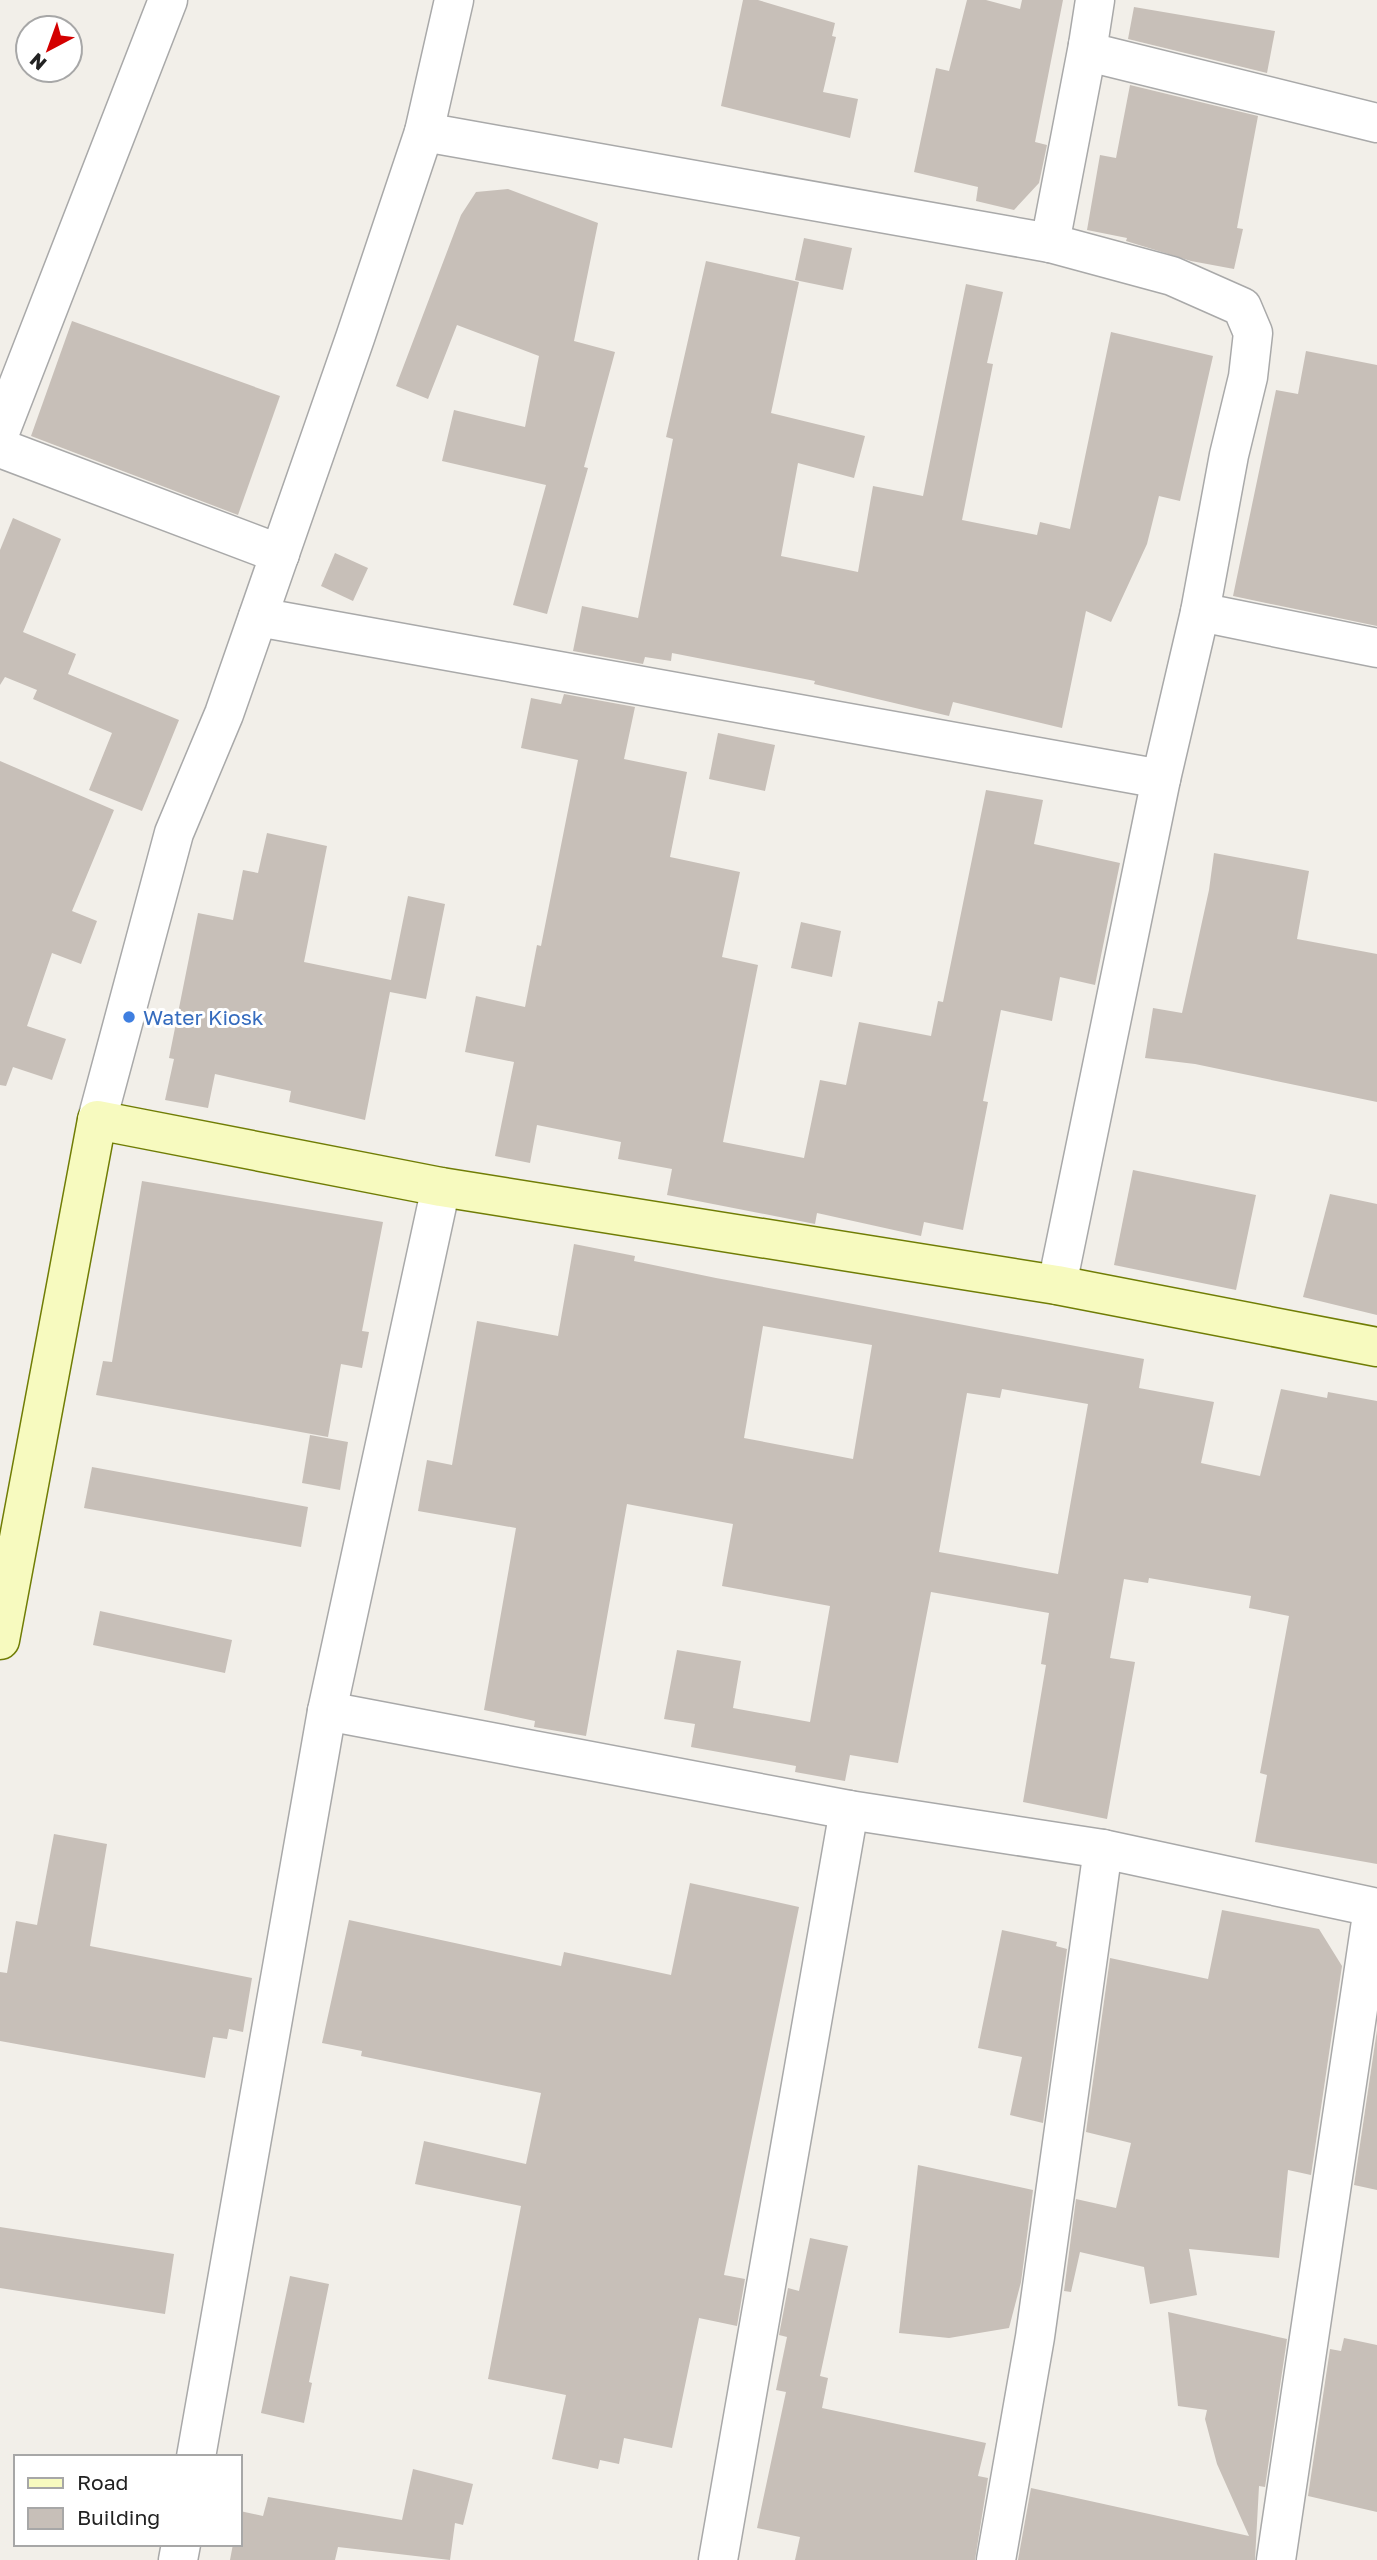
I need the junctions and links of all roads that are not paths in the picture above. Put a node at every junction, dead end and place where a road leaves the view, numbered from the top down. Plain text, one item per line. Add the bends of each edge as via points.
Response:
1 (168, 0) edge
2 (454, 0) edge
3 (1095, 0) edge
4 (1088, 45) junction
5 (1377, 123) edge
6 (424, 132) junction
7 (1050, 243) junction
8 (0, 432) edge
9 (0, 448) edge
10 (280, 554) junction
11 (1200, 612) junction
12 (258, 617) junction
13 (1377, 648) edge
14 (1161, 779) junction
15 (97, 1119) junction
16 (441, 1187) junction
17 (1057, 1286) junction
18 (1377, 1347) edge
19 (0, 1640) edge
20 (327, 1711) junction
21 (849, 1810) junction
22 (1103, 1849) junction
23 (1375, 1908) edge
24 (197, 2455) edge
25 (718, 2560) edge
26 (996, 2560) edge
27 (1276, 2560) edge

1 - 8 street
2 - 6 street
3 - 4 street
4 - 5 street via 1097,54
4 - 7 street
6 - 7 street
6 - 10 street
7 - 11 street via 1172,276 1242,307 1253,333
9 - 10 street
10 - 12 street
11 - 13 street
11 - 14 street
12 - 14 street
12 - 15 street via 174,833
14 - 17 street
15 - 16 main road
15 - 19 main road
16 - 17 main road
16 - 20 street
17 - 18 main road
20 - 21 street
20 - 24 street
21 - 22 street
21 - 25 street
22 - 23 street
22 - 26 street via 1035,2337
23 - 27 street

